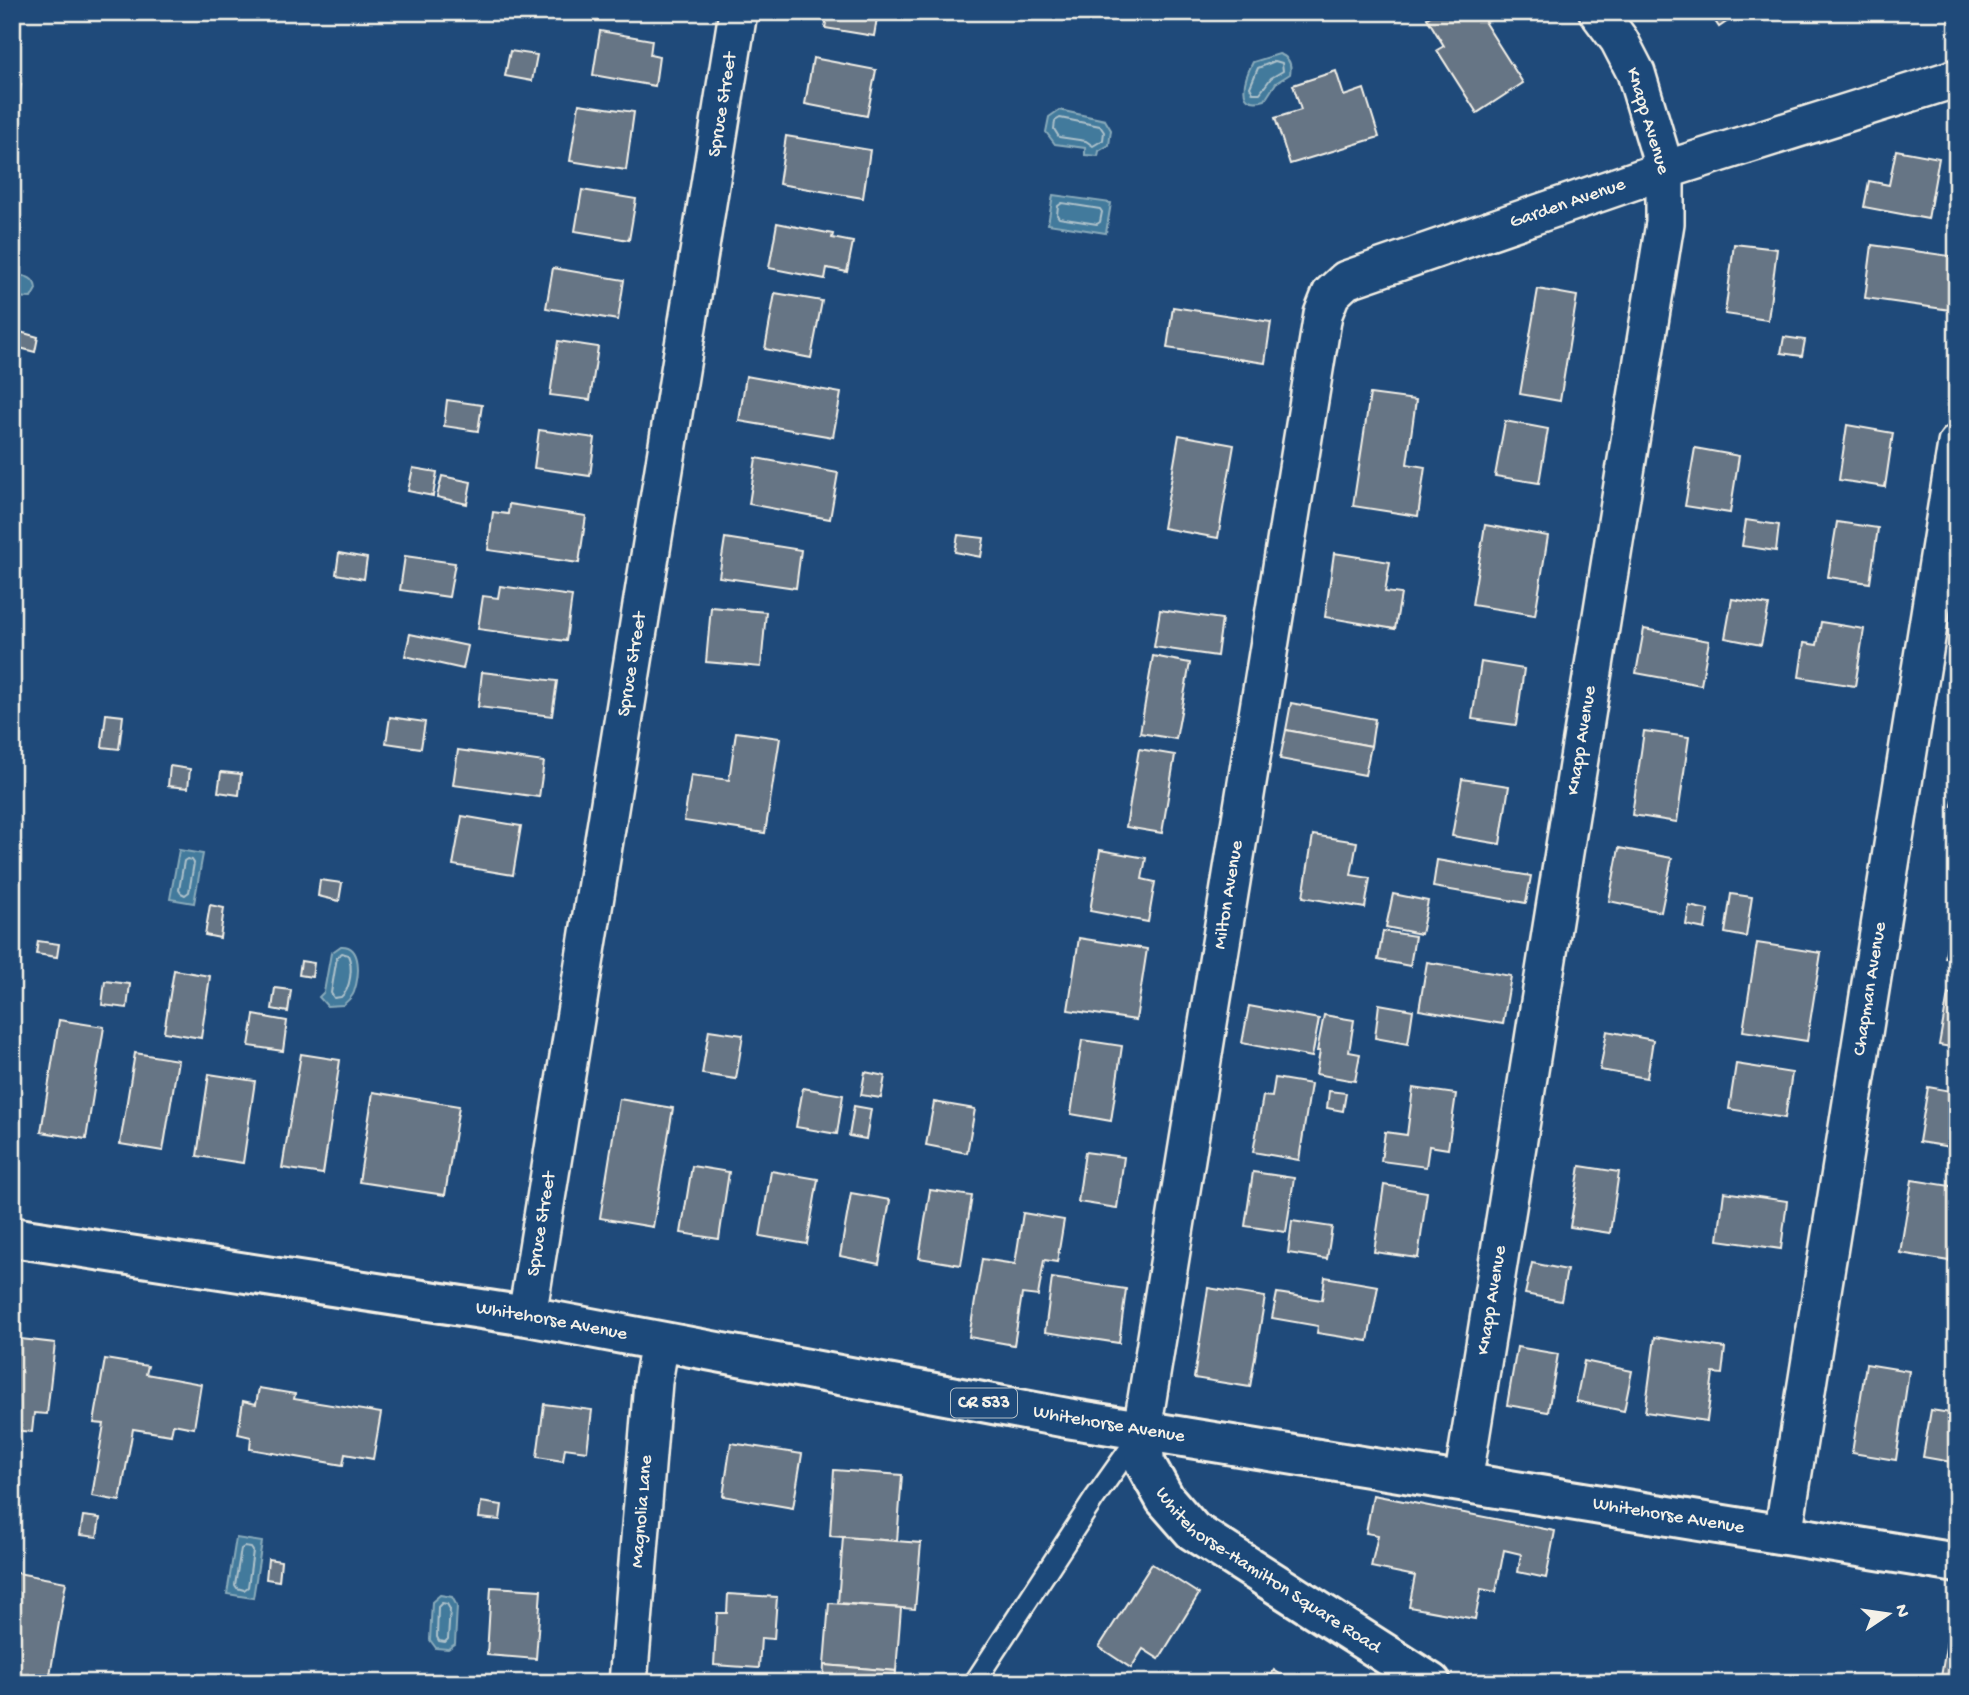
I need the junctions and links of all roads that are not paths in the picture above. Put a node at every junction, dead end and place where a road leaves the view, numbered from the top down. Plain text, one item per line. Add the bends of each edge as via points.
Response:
1 (738, 12) edge
2 (1598, 12) edge
3 (1957, 78) edge
4 (1665, 170) junction
5 (1315, 360) joint
6 (1957, 444) edge
7 (12, 1237) edge
8 (527, 1316) junction
9 (660, 1342) junction
10 (1142, 1430) junction
11 (1463, 1482) junction
12 (1783, 1535) junction
13 (1957, 1563) edge
14 (628, 1683) edge
15 (974, 1683) edge
16 (1431, 1683) edge

1 - 8 street, Spruce Street
2 - 4 street, Knapp Avenue via 1636,73
3 - 4 street, Garden Avenue
4 - 5 street, Garden Avenue via 1346,280 1331,294 1323,314
4 - 11 street, Knapp Avenue via 1663,236
5 - 10 street, Milton Avenue
6 - 12 street, Chapman Avenue
7 - 8 main road, Whitehorse Avenue / CR 533
8 - 9 main road, Whitehorse Avenue / CR 533
9 - 10 main road, Whitehorse Avenue / CR 533
9 - 14 street, Magnolia Lane
10 - 11 main road, Whitehorse Avenue / CR 533
10 - 15 lane
10 - 16 main road, Whitehorse-Hamilton Square Road via 1145,1463 1166,1499 1193,1531
11 - 12 main road, Whitehorse Avenue / CR 533
12 - 13 main road, Whitehorse Avenue / CR 533

